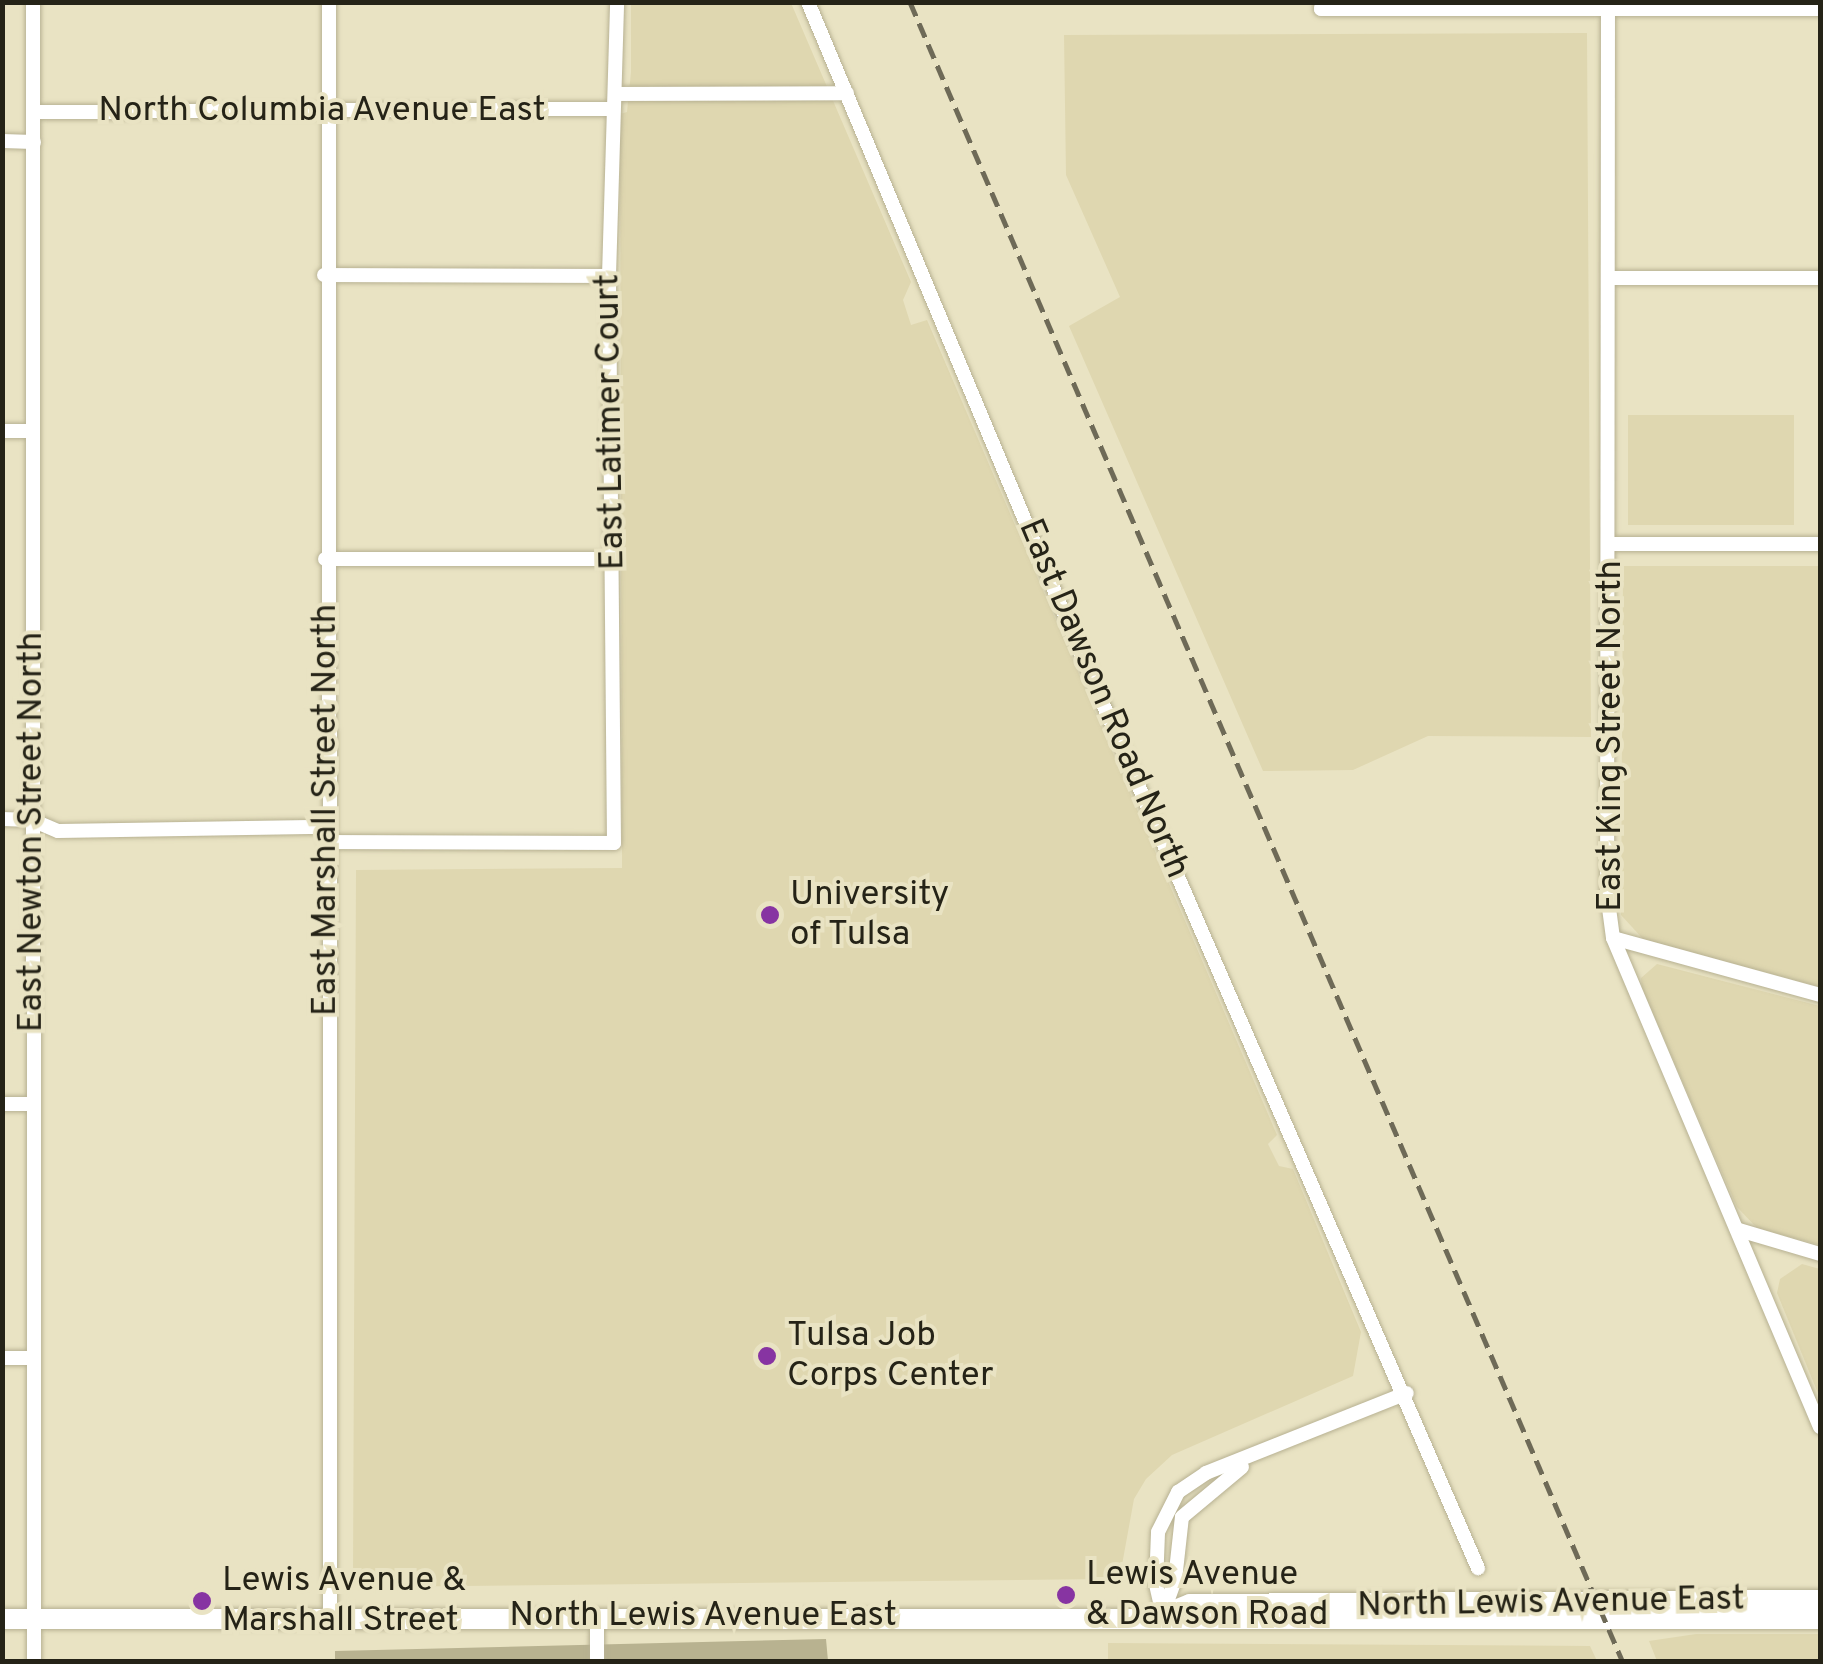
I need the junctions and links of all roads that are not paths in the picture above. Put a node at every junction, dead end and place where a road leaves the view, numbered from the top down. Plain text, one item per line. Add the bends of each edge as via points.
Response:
1 (33, 2) edge
2 (328, 2) edge
3 (616, 2) edge
4 (808, 2) edge
5 (1608, 5) edge
6 (1322, 6) edge
7 (1820, 8) edge
8 (847, 93) junction
9 (613, 102) junction
10 (34, 112) junction
11 (326, 112) junction
12 (2, 141) edge
13 (34, 142) junction
14 (324, 274) junction
15 (608, 276) junction
16 (1608, 278) junction
17 (1820, 278) edge
18 (2, 431) edge
19 (33, 431) junction
20 (1610, 544) junction
21 (1820, 544) edge
22 (325, 559) junction
23 (612, 559) junction
24 (2, 820) edge
25 (32, 820) junction
26 (326, 834) junction
27 (1613, 938) junction
28 (1820, 995) edge
29 (2, 1104) edge
30 (32, 1104) junction
31 (1738, 1230) junction
32 (1820, 1254) edge
33 (2, 1358) edge
34 (34, 1358) junction
35 (1407, 1393) junction
36 (1820, 1427) edge
37 (1478, 1568) dead end
38 (1820, 1600) edge
39 (1163, 1615) junction
40 (597, 1616) junction
41 (330, 1617) junction
42 (2, 1619) edge
43 (34, 1619) junction
44 (1820, 1619) edge
45 (34, 1662) edge
46 (597, 1662) edge

1 - 10 street, East Newton Street North
2 - 11 street, East Marshall Street North
3 - 9 street, East Latimer Court
4 - 8 street, East Dawson Road North
5 - 6 street
5 - 7 street
5 - 16 street, East King Street North
8 - 9 street, North Columbia Avenue East
8 - 35 street, East Dawson Road North via 1070,628
9 - 11 street, North Columbia Avenue East
9 - 15 street, East Latimer Court
10 - 11 street, North Columbia Avenue East
10 - 13 street, East Newton Street North
11 - 14 street, East Marshall Street North
12 - 13 street
13 - 19 street, East Newton Street North
14 - 15 street
14 - 22 street, East Marshall Street North
15 - 23 street, East Latimer Court
16 - 17 street
16 - 20 street, East King Street North
18 - 19 street
19 - 25 street, East Newton Street North
20 - 21 street
20 - 27 street, East King Street North via 1607,893
22 - 23 street
22 - 26 street, East Marshall Street North
23 - 26 street, East Latimer Court via 614,843
24 - 25 street
25 - 26 street via 58,831
25 - 30 street, East Newton Street North
26 - 41 street, East Marshall Street North
27 - 28 street
27 - 31 street, East King Street North
29 - 30 street
30 - 34 street, East Newton Street North
31 - 32 street
31 - 36 street, East King Street North
33 - 34 street
34 - 43 street, East Newton Street North
35 - 37 street, East Dawson Road North
35 - 39 street via 1206,1473 1169,1503 1156,1548
38 - 39 main road, North Lewis Avenue East via 1190,1604
39 - 40 main road, North Lewis Avenue East
39 - 44 main road, North Lewis Avenue East via 1190,1624
40 - 41 main road, North Lewis Avenue East
40 - 46 street
41 - 43 main road, North Lewis Avenue East
42 - 43 main road, North Lewis Avenue East
43 - 45 street, East Newton Street North

